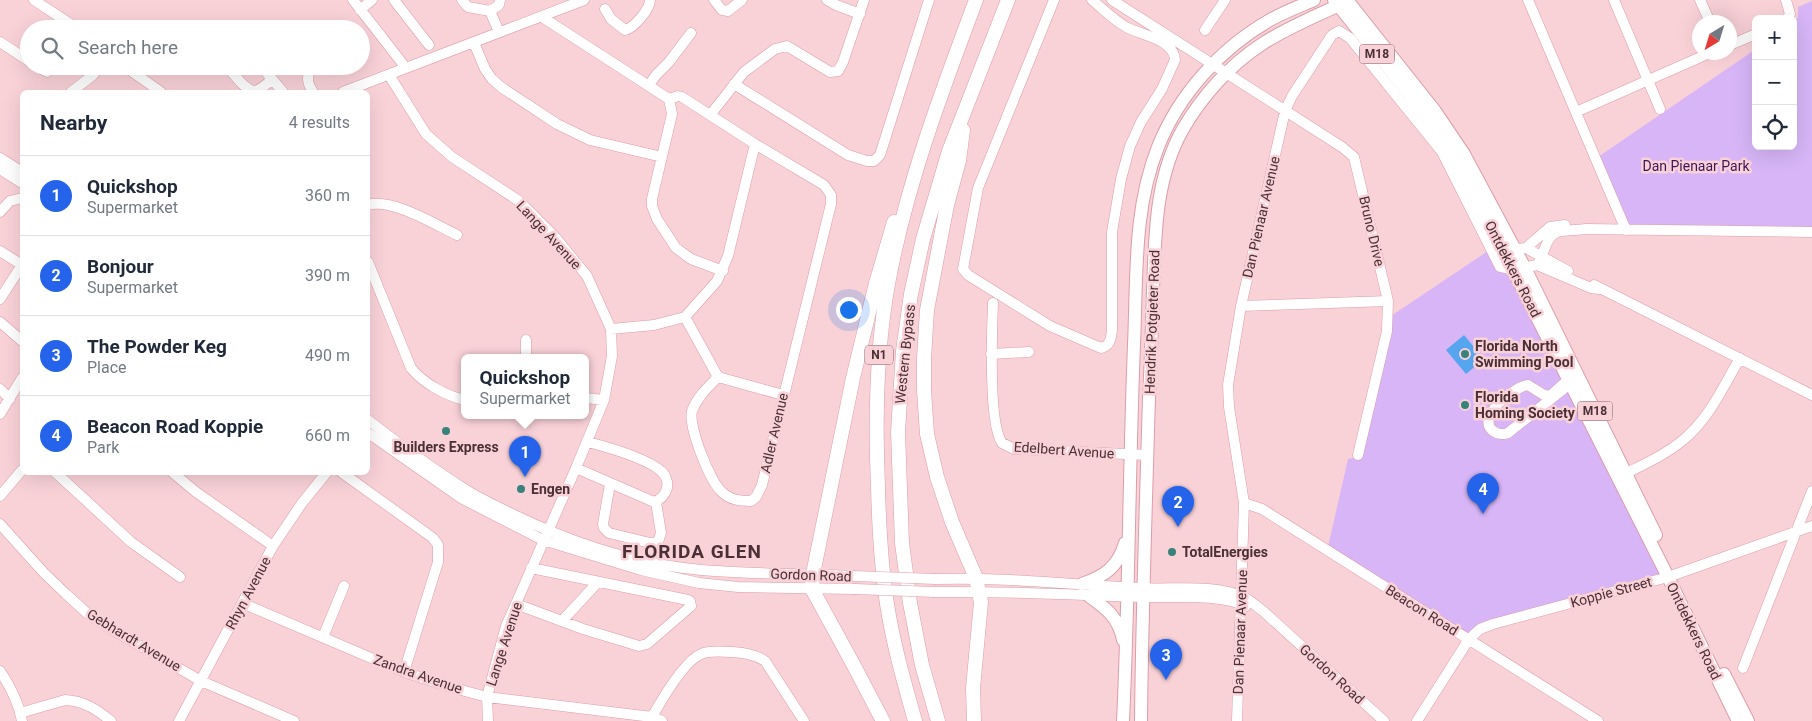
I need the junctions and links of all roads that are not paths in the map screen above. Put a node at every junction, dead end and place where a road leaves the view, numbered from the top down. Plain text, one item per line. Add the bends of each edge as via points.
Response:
1 (34, 0) edge
2 (353, 0) edge
3 (372, 0) edge
4 (394, 0) edge
5 (462, 0) edge
6 (500, 0) edge
7 (584, 0) edge
8 (650, 0) edge
9 (714, 0) edge
10 (742, 0) edge
11 (827, 0) edge
12 (864, 0) edge
13 (928, 0) edge
14 (976, 0) edge
15 (1008, 0) edge
16 (1054, 0) edge
17 (1092, 0) edge
18 (1112, 0) edge
19 (1225, 0) edge
20 (1301, 0) edge
21 (1314, 0) edge
22 (1528, 0) edge
23 (1614, 0) edge
24 (1700, 0) edge
25 (1786, 0) edge
26 (1343, 1) edge
27 (605, 8) dead end
28 (360, 10) junction
29 (490, 11) junction
30 (860, 14) junction
31 (1319, 14) junction
32 (1134, 15) junction
33 (1707, 15) edge
34 (1788, 15) edge
35 (542, 17) junction
36 (1272, 19) junction
37 (64, 20) edge
38 (368, 20) edge
39 (370, 23) edge
40 (1353, 25) junction
41 (1126, 27) junction
42 (1205, 30) dead end
43 (499, 32) junction
44 (691, 33) dead end
45 (1752, 36) edge
46 (0, 42) edge
47 (1737, 42) edge
48 (474, 43) junction
49 (430, 45) dead end
50 (20, 55) edge
51 (1694, 60) edge
52 (1212, 65) junction
53 (406, 68) junction
54 (1226, 73) junction
55 (93, 75) edge
56 (137, 75) edge
57 (234, 75) edge
58 (269, 75) edge
59 (308, 75) edge
60 (389, 75) junction
61 (272, 79) junction
62 (1649, 80) junction
63 (734, 84) junction
64 (649, 85) junction
65 (74, 90) edge
66 (158, 90) edge
67 (252, 90) edge
68 (257, 90) edge
69 (281, 90) edge
70 (312, 90) edge
71 (348, 90) edge
72 (669, 98) junction
73 (1660, 109) dead end
74 (1284, 111) junction
75 (1576, 112) junction
76 (712, 114) junction
77 (962, 119) junction
78 (756, 144) junction
79 (662, 157) junction
80 (0, 158) edge
81 (0, 169) edge
82 (916, 169) junction
83 (20, 171) edge
84 (20, 182) edge
85 (20, 198) edge
86 (370, 206) edge
87 (0, 212) edge
88 (1586, 228) junction
89 (1626, 230) junction
90 (1812, 232) edge
91 (457, 235) dead end
92 (1515, 250) junction
93 (0, 251) edge
94 (20, 264) edge
95 (1529, 265) junction
96 (370, 267) edge
97 (20, 268) edge
98 (723, 271) junction
99 (0, 299) edge
100 (1388, 301) junction
101 (993, 303) dead end
102 (1241, 306) junction
103 (685, 317) junction
104 (0, 322) edge
105 (611, 329) junction
106 (20, 339) edge
107 (526, 340) dead end
108 (1029, 352) dead end
109 (526, 354) edge
110 (991, 354) junction
111 (1740, 358) junction
112 (718, 377) junction
113 (1570, 381) junction
114 (20, 382) edge
115 (0, 389) edge
116 (783, 395) junction
117 (1812, 395) edge
118 (589, 398) edge
119 (10, 399) junction
120 (461, 399) edge
121 (604, 400) junction
122 (0, 414) edge
123 (370, 422) edge
124 (370, 434) edge
125 (588, 442) junction
126 (1131, 454) junction
127 (1148, 455) junction
128 (1358, 455) dead end
129 (576, 468) junction
130 (20, 472) edge
131 (58, 475) edge
132 (176, 475) edge
133 (325, 475) edge
134 (344, 475) edge
135 (1621, 476) junction
136 (610, 484) junction
137 (1812, 491) edge
138 (0, 496) edge
139 (656, 502) junction
140 (1244, 503) junction
141 (1809, 510) edge
142 (1129, 514) junction
143 (0, 524) edge
144 (1812, 526) edge
145 (1796, 533) junction
146 (545, 536) junction
147 (1773, 541) junction
148 (273, 546) junction
149 (1787, 556) junction
150 (531, 568) junction
151 (813, 574) junction
152 (1671, 576) junction
153 (180, 578) dead end
154 (976, 578) junction
155 (598, 582) junction
156 (1082, 584) junction
157 (344, 586) dead end
158 (812, 589) junction
159 (980, 592) junction
160 (1128, 592) junction
161 (1143, 593) junction
162 (1089, 596) junction
163 (1240, 600) junction
164 (242, 603) junction
165 (516, 604) junction
166 (562, 621) junction
167 (323, 637) junction
168 (1469, 639) junction
169 (1126, 667) junction
170 (1742, 668) dead end
171 (0, 671) edge
172 (404, 672) junction
173 (202, 681) junction
174 (487, 697) junction
175 (585, 710) junction
176 (21, 717) edge
177 (657, 719) edge
178 (111, 721) edge
179 (179, 721) edge
180 (294, 721) edge
181 (488, 721) edge
182 (584, 721) edge
183 (804, 721) edge
184 (883, 721) edge
185 (915, 721) edge
186 (938, 721) edge
187 (974, 721) edge
188 (1123, 721) edge
189 (1140, 721) edge
190 (1237, 721) edge
191 (1384, 721) edge
192 (1417, 721) edge
193 (1598, 721) edge
194 (1738, 721) edge
195 (1748, 721) edge

1 - 37 street
2 - 28 street
3 - 28 street
4 - 49 street
5 - 29 street via 472,8
6 - 29 street via 499,5
7 - 35 street
8 - 27 street via 649,7 625,30 611,19
9 - 10 street via 725,11
11 - 30 street
12 - 30 street
13 - 63 street via 883,146 874,161 848,156
14 - 82 highway, Western Bypass / N1
15 - 77 highway, Western Bypass / N1
16 - 41 street via 978,188 963,269 1050,326 1100,348 1109,343 1112,330 1112,232 1121,179 1140,122 1175,60 1174,52 1165,44
17 - 41 street
18 - 32 street, Bruno Drive
19 - 42 street
20 - 36 main road
21 - 36 main road, Hendrik Potgieter Road
22 - 75 street
23 - 62 street
24 - 33 street
25 - 34 street
26 - 31 main road, Hendrik Potgieter Road
26 - 40 main road, Ontdekkers Road / M18
26 - 92 main road, Ontdekkers Road / M18 via 1456,140
28 - 38 street
29 - 43 street
30 - 63 street via 838,71 830,72 783,46 744,72
31 - 40 main road
31 - 54 main road, Hendrik Potgieter Road via 1261,44
32 - 41 street
32 - 52 street, Bruno Drive
35 - 43 street
35 - 64 street
36 - 52 main road, Hendrik Potgieter Road via 1233,45
39 - 53 street
40 - 92 main road, Ontdekkers Road / M18 via 1450,147 1476,194
43 - 48 street
44 - 64 street
45 - 47 street
46 - 50 street
48 - 53 street
48 - 79 street via 492,79 557,124 590,140
51 - 62 street
52 - 54 street, Bruno Drive
52 - 126 main road, Hendrik Potgieter Road via 1165,131 1150,168 1140,212
53 - 60 street
54 - 74 street, Bruno Drive
54 - 127 main road, Hendrik Potgieter Road via 1182,131 1165,172 1159,197
55 - 65 street
56 - 66 street
57 - 67 street
58 - 61 street
59 - 70 street via 307,83
60 - 71 street
60 - 105 street, Lange Avenue via 426,134 452,157 518,201 555,237 587,276
61 - 68 street
61 - 69 street
62 - 73 street
62 - 75 street
63 - 76 street
64 - 72 street
72 - 76 street via 682,97
72 - 79 street via 672,114
74 - 95 street, Dan Pienaar Avenue via 1332,35 1340,32 1346,35 1442,152 1498,265 1503,269
74 - 100 street, Bruno Drive via 1354,157
74 - 102 street, Dan Pienaar Avenue
75 - 89 street
76 - 78 street
77 - 154 highway via 959,162 947,205 927,310 924,390 927,434 937,477
77 - 186 highway, Western Bypass / N1 via 923,239 913,285 903,351 898,432 902,543 910,603 922,665
78 - 98 street
78 - 116 street, Adler Avenue via 824,185 831,195
79 - 98 street via 652,199 657,219 683,254
80 - 83 street
81 - 84 street
82 - 151 highway via 906,188 876,283
82 - 185 highway, Western Bypass / N1 via 888,283 880,343 876,431 880,538 887,604
85 - 87 street via 10,201
86 - 91 street via 384,204 398,208
88 - 89 street
88 - 92 street via 1555,225
88 - 95 street via 1554,234
89 - 90 street
92 - 95 main road, Ontdekkers Road / M18
92 - 95 street
93 - 94 street
95 - 111 street via 1593,284
95 - 113 main road, Ontdekkers Road / M18
95 - 135 main road, Ontdekkers Road / M18
96 - 120 street via 411,368 423,380
97 - 99 street
98 - 103 street
100 - 102 street
100 - 128 street, Bruno Drive via 1387,331
101 - 110 street, Edelbert Avenue
102 - 140 street, Dan Pienaar Avenue via 1228,396
103 - 105 street via 654,325
103 - 112 street
104 - 106 street
105 - 121 street, Lange Avenue via 612,356
107 - 109 street
108 - 110 street
110 - 126 street, Edelbert Avenue via 996,428 998,438 1005,445 1014,449
111 - 117 street
111 - 135 street via 1712,407 1691,433 1674,447
112 - 116 street
112 - 116 street, Adler Avenue via 696,402 692,422 702,456 716,484 720,491 735,500 750,501 762,485
113 - 113 street via 1508,433 1496,433 1490,427 1491,413 1517,388 1528,385 1550,396
113 - 135 main road, Ontdekkers Road / M18
114 - 119 street
115 - 119 street
118 - 121 street
119 - 122 street
121 - 125 street, Lange Avenue
123 - 146 street, Gordon Road via 464,489
124 - 146 street, Gordon Road via 461,498
125 - 129 street, Lange Avenue
125 - 139 street via 660,470 665,475 667,488
126 - 127 street, Edelbert Avenue
126 - 142 main road, Hendrik Potgieter Road
127 - 161 main road, Hendrik Potgieter Road
129 - 136 street
129 - 146 street, Lange Avenue
130 - 138 street
131 - 153 street via 131,542
132 - 148 street
133 - 148 street, Rhyn Avenue
134 - 172 street via 433,538 438,545 436,571
135 - 152 main road, Ontdekkers Road / M18
136 - 139 street
136 - 139 street via 603,524 609,533 658,542 661,533
137 - 141 street
140 - 163 street, Dan Pienaar Avenue
140 - 168 street, Beacon Road via 1262,508
141 - 145 street
142 - 156 main road via 1119,560 1106,574
142 - 160 main road, Hendrik Potgieter Road
143 - 173 street, Gebhardt Avenue via 44,573 88,614
144 - 145 street, Koppie Street
145 - 147 street, Koppie Street
145 - 149 street
146 - 150 street, Lange Avenue
146 - 151 street, Gordon Road via 674,566 716,571
146 - 158 street, Gordon Road via 624,566 691,581 738,587
147 - 149 street
147 - 152 street, Koppie Street
148 - 164 street, Rhyn Avenue
149 - 170 street
150 - 155 street
150 - 165 street, Lange Avenue
151 - 154 street, Gordon Road, bridge
151 - 158 highway
152 - 168 street, Koppie Street via 1493,624
152 - 194 main road, Ontdekkers Road / M18
152 - 195 main road, Ontdekkers Road / M18
154 - 156 street, Gordon Road
154 - 159 highway
155 - 166 street
155 - 166 street via 688,600 691,606 647,644 639,646
156 - 160 street, Gordon Road
157 - 167 street
158 - 159 street, Gordon Road, bridge
158 - 184 highway
159 - 162 street, Gordon Road
159 - 187 highway via 973,688
160 - 161 street, Gordon Road
160 - 162 street, Gordon Road
160 - 169 main road, Hendrik Potgieter Road
161 - 163 street, Gordon Road
161 - 189 main road, Hendrik Potgieter Road
162 - 169 main road via 1117,621
163 - 190 street, Dan Pienaar Avenue
163 - 191 street, Gordon Road via 1281,628
164 - 167 street, Zandra Avenue
164 - 173 street, Rhyn Avenue
165 - 166 street
165 - 174 street, Lange Avenue via 506,626
167 - 172 street, Zandra Avenue
168 - 192 street
168 - 193 street, Beacon Road
169 - 188 main road, Hendrik Potgieter Road
171 - 176 street
172 - 174 street, Zandra Avenue
173 - 179 street, Rhyn Avenue
173 - 180 street, Gebhardt Avenue
174 - 175 street, Zandra Avenue
174 - 181 street, Lange Avenue
175 - 177 street, Zandra Avenue
175 - 182 street
176 - 178 street via 72,700 90,705
177 - 183 street via 665,695 692,660 706,652 725,652 747,654 765,661

